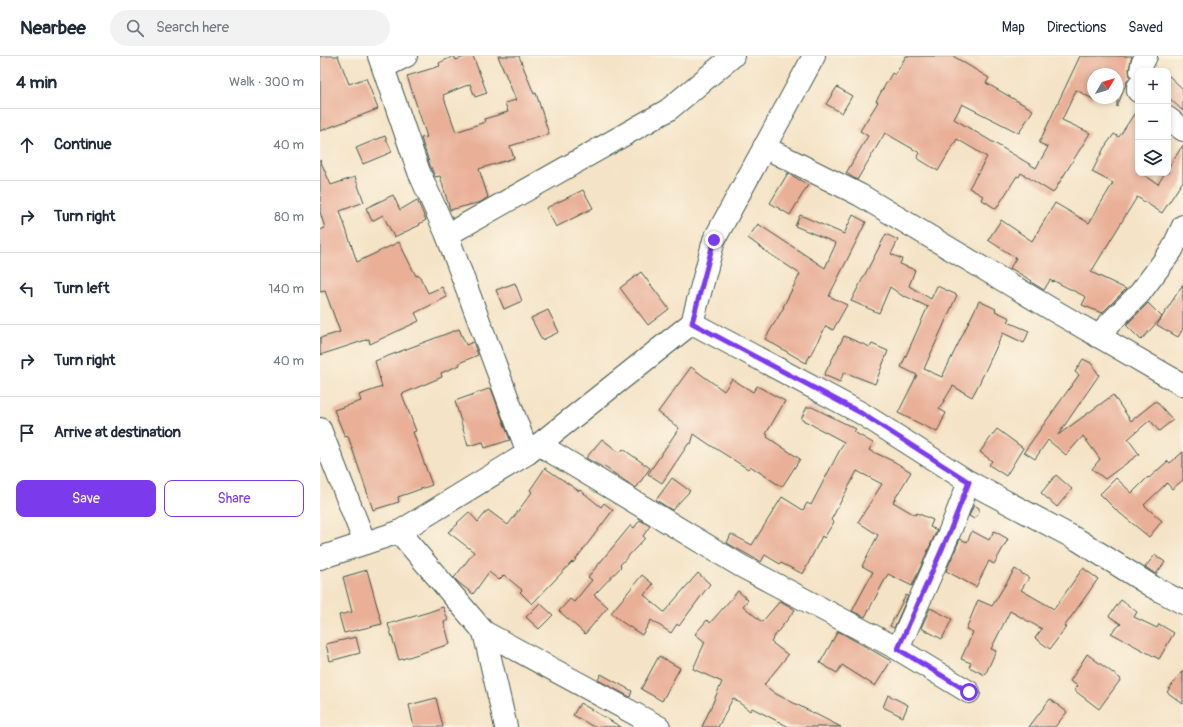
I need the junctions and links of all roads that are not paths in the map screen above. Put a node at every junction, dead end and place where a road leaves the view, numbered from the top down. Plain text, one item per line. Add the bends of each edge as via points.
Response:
1 (406, 56) edge
2 (733, 56) edge
3 (814, 56) edge
4 (1146, 56) edge
5 (382, 62) edge
6 (1141, 68) edge
7 (1171, 120) edge
8 (1183, 130) edge
9 (764, 147) junction
10 (1183, 226) edge
11 (447, 235) junction
12 (692, 323) junction
13 (1097, 336) junction
14 (1183, 386) edge
15 (320, 429) edge
16 (534, 449) junction
17 (969, 482) junction
18 (399, 532) junction
19 (365, 543) junction
20 (320, 558) edge
21 (1183, 604) edge
22 (484, 632) junction
23 (898, 649) junction
24 (969, 692) dead end
25 (506, 727) edge
26 (658, 727) edge

1 - 5 street
2 - 11 street via 668,110
3 - 9 street
4 - 6 street
5 - 11 street via 419,172
7 - 8 street
9 - 12 street via 714,240
9 - 13 street via 860,195
10 - 13 street via 1172,250 1140,293
11 - 16 street
12 - 16 street
12 - 17 street via 861,413
13 - 14 street
15 - 19 street
16 - 18 street
16 - 23 street via 741,566
17 - 21 street via 1078,540
17 - 23 street
18 - 19 street
18 - 22 street
19 - 20 street
22 - 25 street
22 - 26 street
23 - 24 street

